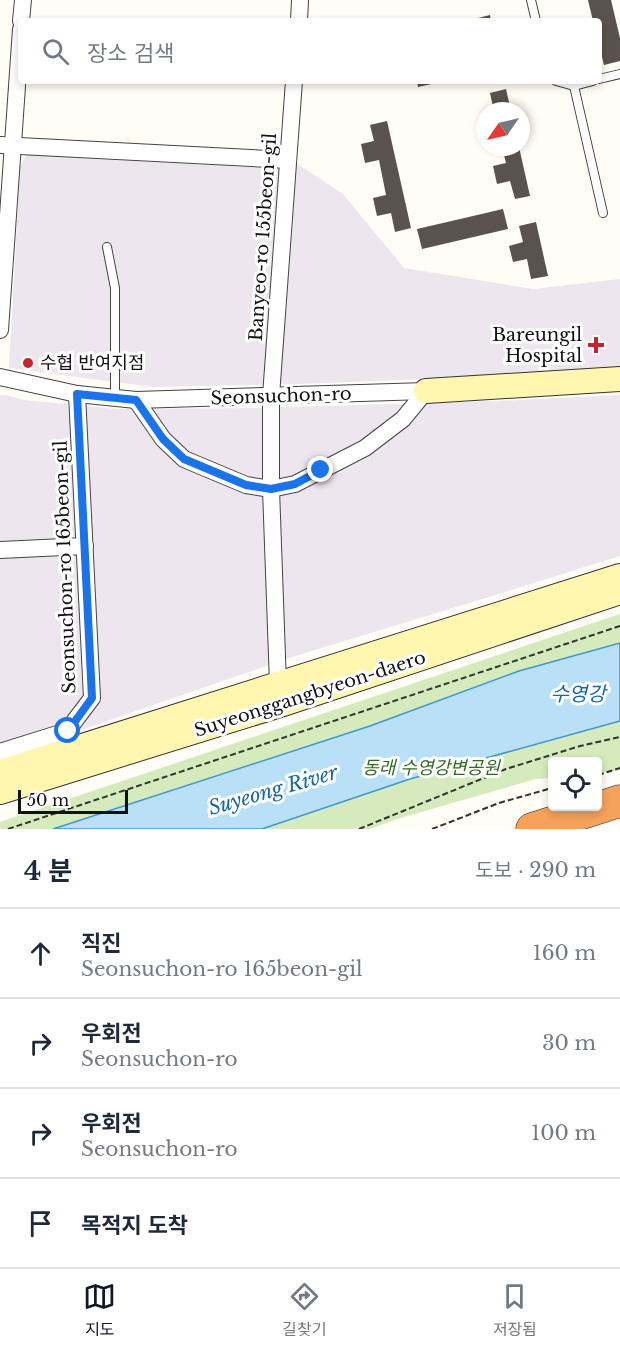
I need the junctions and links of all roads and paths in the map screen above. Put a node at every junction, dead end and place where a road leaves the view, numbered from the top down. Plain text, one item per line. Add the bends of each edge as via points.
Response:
1 (23, 0) edge
2 (300, 0) edge
3 (531, 0) edge
4 (21, 18) edge
5 (299, 18) edge
6 (535, 18) edge
7 (18, 54) edge
8 (620, 74) edge
9 (602, 79) edge
10 (294, 84) edge
11 (567, 84) edge
12 (582, 84) edge
13 (574, 86) junction
14 (7, 145) edge
15 (288, 160) junction
16 (603, 213) dead end
17 (107, 247) dead end
18 (0, 330) edge
19 (0, 377) edge
20 (620, 379) edge
21 (426, 391) junction
22 (77, 394) junction
23 (271, 396) junction
24 (115, 399) junction
25 (136, 400) junction
26 (271, 489) junction
27 (85, 546) junction
28 (0, 550) edge
29 (620, 576) edge
30 (620, 592) edge
31 (620, 626) edge
32 (279, 684) junction
33 (620, 737) edge
34 (0, 752) edge
35 (620, 768) edge
36 (0, 772) edge
37 (602, 773) edge
38 (548, 789) edge
39 (0, 792) edge
40 (620, 801) edge
41 (620, 824) edge
42 (9, 829) edge
43 (359, 829) edge
44 (432, 829) edge
45 (532, 829) edge
46 (604, 829) edge

1 - 4 street
2 - 5 street
3 - 6 lane
7 - 14 street
8 - 9 lane
10 - 15 street, Banyeo-ro 155beon-gil
11 - 13 lane
12 - 13 lane
13 - 16 lane
14 - 15 street
14 - 18 street
15 - 23 street, Banyeo-ro 155beon-gil
17 - 24 lane via 115,288
19 - 22 street, Seonsuchon-ro
20 - 21 main road, Seonsuchon-ro
21 - 23 street, Seonsuchon-ro
21 - 26 street via 403,419 365,448 295,484
22 - 24 street, Seonsuchon-ro
22 - 27 street, Seonsuchon-ro 165beon-gil
23 - 25 street, Seonsuchon-ro
23 - 26 street, Banyeo-ro 155beon-gil
24 - 25 street, Seonsuchon-ro
25 - 26 street via 163,439 184,459 246,485
26 - 32 street, Banyeo-ro 155beon-gil
27 - 28 street
27 - 34 street, Seonsuchon-ro 165beon-gil via 92,698 68,731
29 - 32 main road, Suyeonggangbyeon-daero
30 - 39 main road, Suyeonggangbyeon-daero via 283,704
31 - 42 path
32 - 36 main road, Suyeonggangbyeon-daero
33 - 43 path via 506,769
35 - 37 path
38 - 44 path
40 - 45 highway
41 - 46 highway

